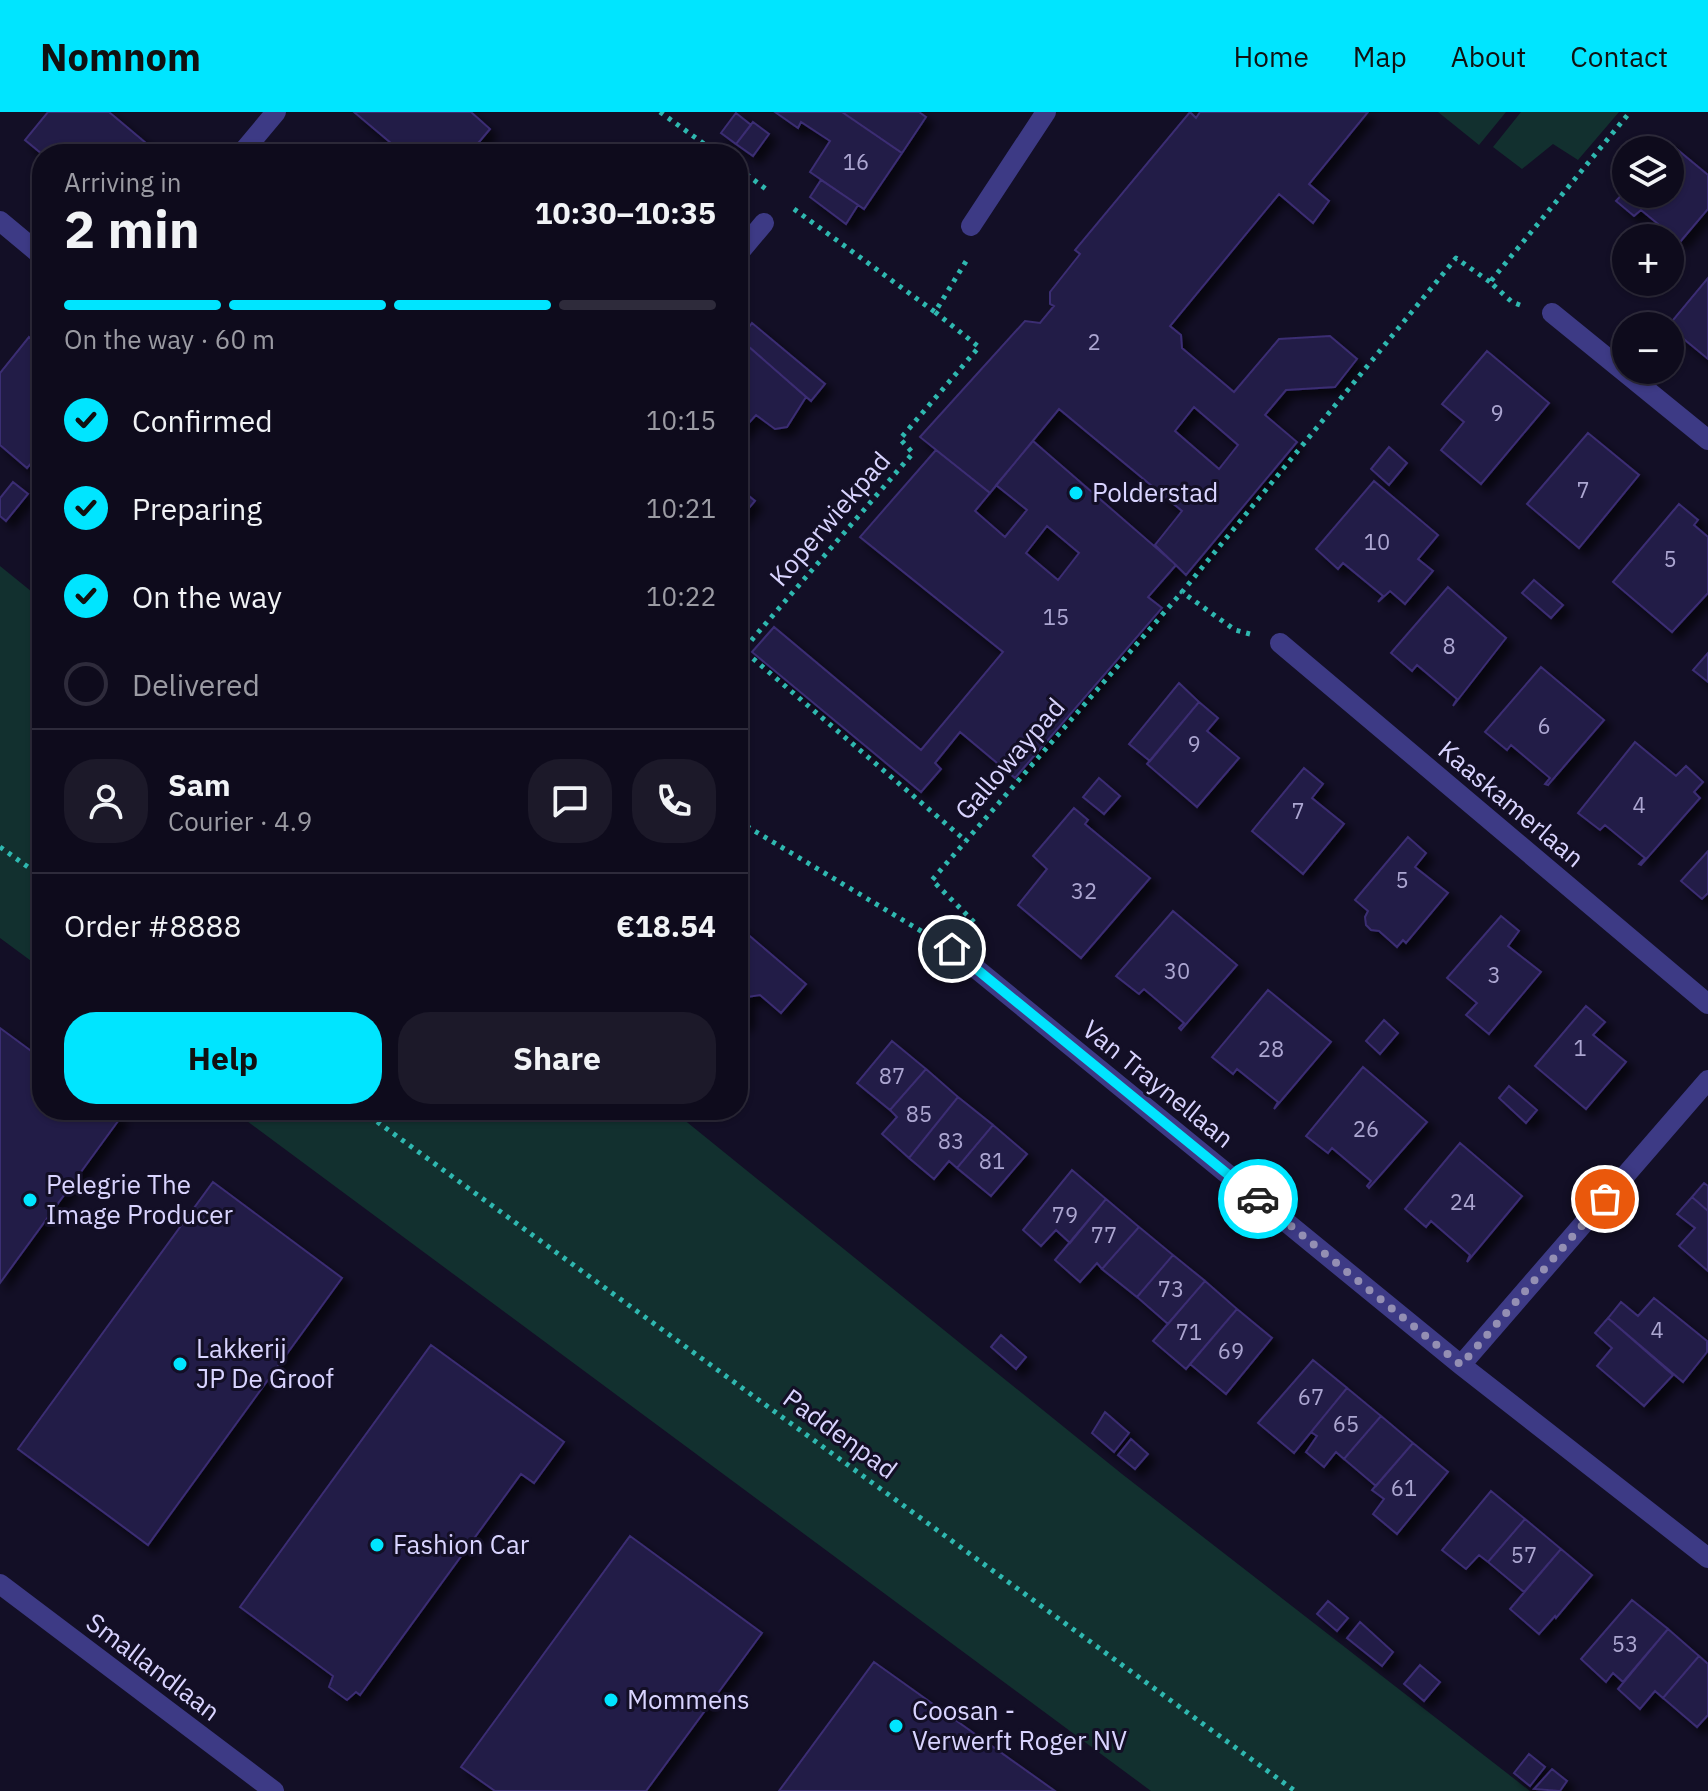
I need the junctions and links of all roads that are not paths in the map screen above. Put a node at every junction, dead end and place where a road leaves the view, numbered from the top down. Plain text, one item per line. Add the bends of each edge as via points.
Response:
1 (276, 112) edge
2 (1046, 112) edge
3 (249, 144) edge
4 (0, 221) edge
5 (764, 223) dead end
6 (971, 226) road end
7 (748, 242) edge
8 (32, 248) edge
9 (1552, 313) road end
10 (1708, 440) edge
11 (1280, 643) road end
12 (952, 949) road end
13 (1708, 1004) edge
14 (1708, 1080) edge
15 (1461, 1365) junction
16 (1708, 1558) edge
17 (0, 1584) edge
18 (274, 1791) edge

1 - 3 street
2 - 6 street
4 - 8 street
5 - 7 street
9 - 10 street
11 - 13 street, Kaaskamerlaan
12 - 15 street, Van Traynellaan
14 - 15 street
15 - 16 street, Van Traynellaan
17 - 18 street, Smallandlaan

